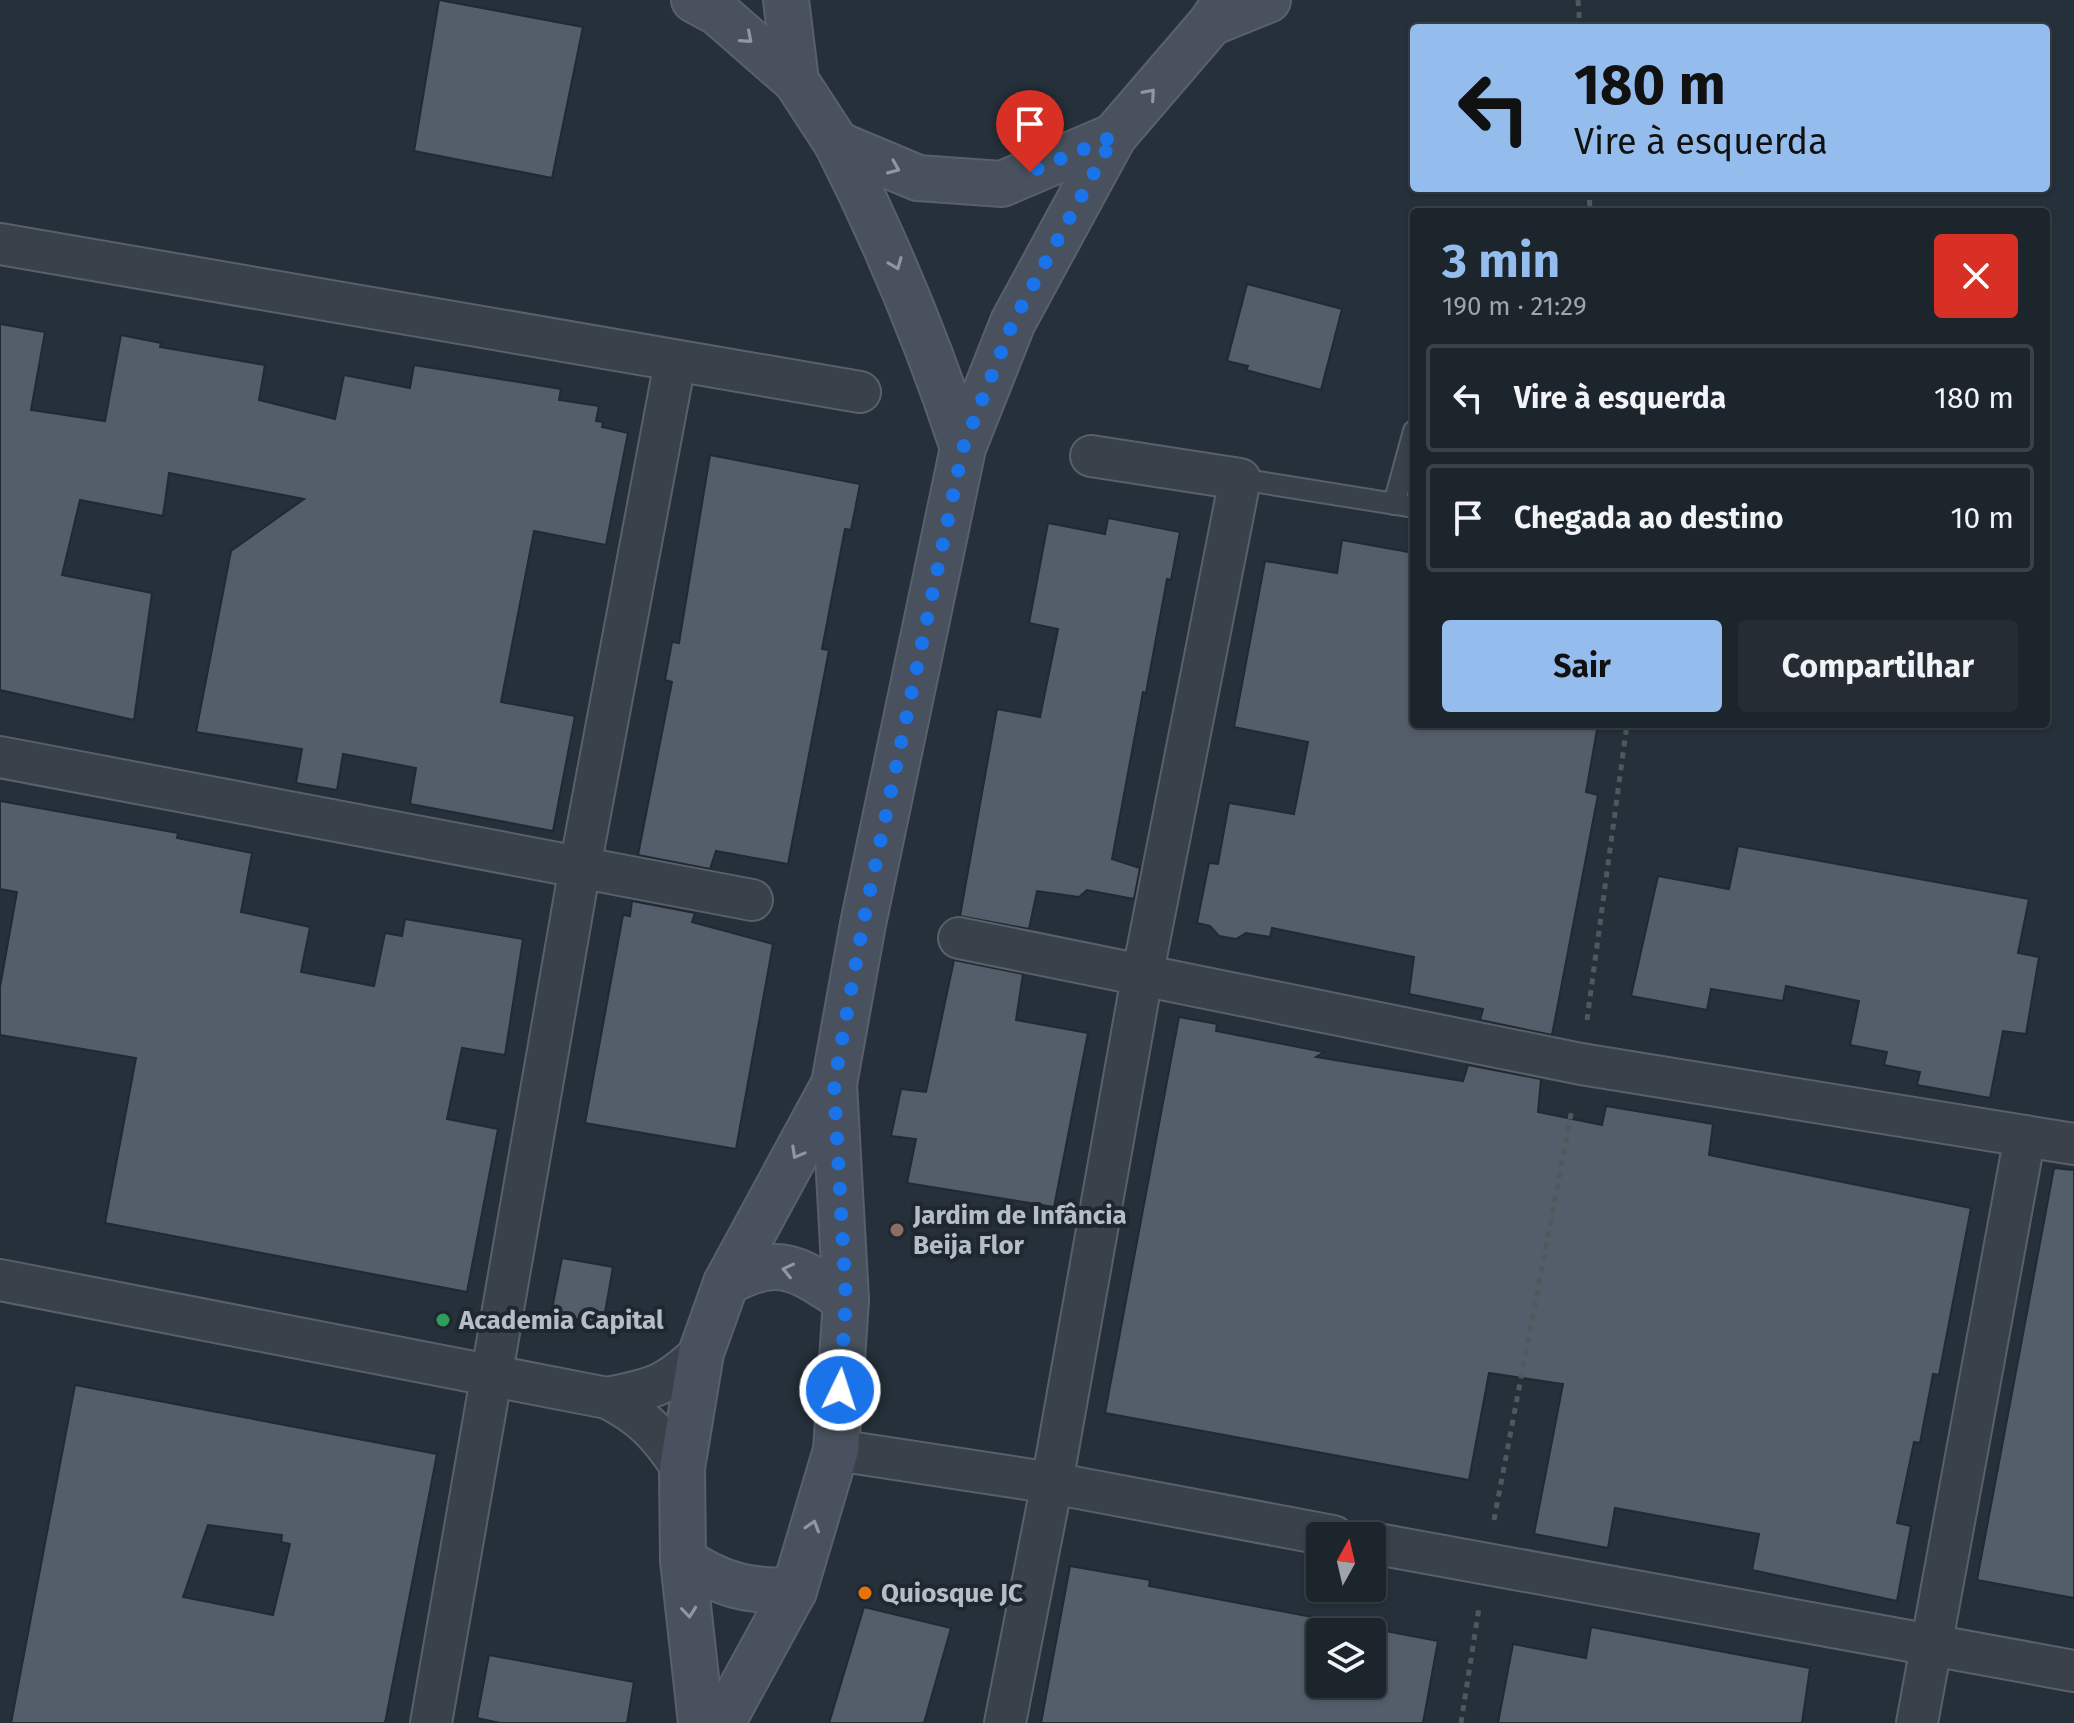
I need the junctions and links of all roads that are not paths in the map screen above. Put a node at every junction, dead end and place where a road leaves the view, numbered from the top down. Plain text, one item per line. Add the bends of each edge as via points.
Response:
1 (694, 0) edge
2 (786, 0) edge
3 (1268, 0) edge
4 (1218, 12) edge
5 (796, 81) junction
6 (1114, 136) junction
7 (837, 144) junction
8 (0, 244) edge
9 (675, 362) junction
10 (860, 392) dead end
11 (963, 448) junction
12 (1091, 456) dead end
13 (1410, 461) edge
14 (1240, 479) junction
15 (1404, 506) edge
16 (0, 757) edge
17 (580, 867) junction
18 (752, 900) dead end
19 (959, 938) dead end
20 (1142, 977) junction
21 (834, 1084) junction
22 (2025, 1136) junction
23 (2074, 1144) edge
24 (0, 1280) edge
25 (726, 1283) junction
26 (846, 1300) junction
27 (701, 1353) junction
28 (493, 1376) junction
29 (607, 1398) junction
30 (836, 1450) junction
31 (682, 1468) junction
32 (1052, 1483) junction
33 (1306, 1531) edge
34 (1386, 1546) edge
35 (683, 1560) junction
36 (794, 1591) junction
37 (1931, 1645) junction
38 (2074, 1671) edge
39 (431, 1723) edge
40 (701, 1723) edge
41 (722, 1723) edge
42 (1005, 1723) edge
43 (1917, 1723) edge

1 -> 5 street via 718,13
2 - 5 street
3 - 4 street
6 -> 4 street
5 - 7 street
7 -> 6 street via 918,178 1002,184
6 - 11 street via 1013,322
7 -> 11 street via 889,248
8 - 9 street
9 - 10 street
9 - 17 street
11 - 21 street
12 - 14 street
13 - 15 lane
14 - 15 lane
14 - 20 street
16 - 17 street
17 - 18 street
17 - 28 street
19 - 20 street
20 - 22 street via 1581,1064
20 - 32 street
21 -> 25 street
21 - 26 street
22 - 23 street
22 - 37 street
24 - 28 street
26 -> 25 street via 807,1275 778,1267 754,1268
25 - 27 street
26 - 30 street
27 - 29 street via 672,1380
27 - 31 street
28 - 29 street
28 - 39 street
29 - 31 street via 633,1410 658,1431
30 - 32 street
36 -> 30 street
31 - 35 street
32 - 33 street
32 - 42 street
34 - 37 street
35 - 36 street via 725,1584 751,1591
35 -> 40 street
36 - 41 street
37 - 38 street
37 - 43 street

